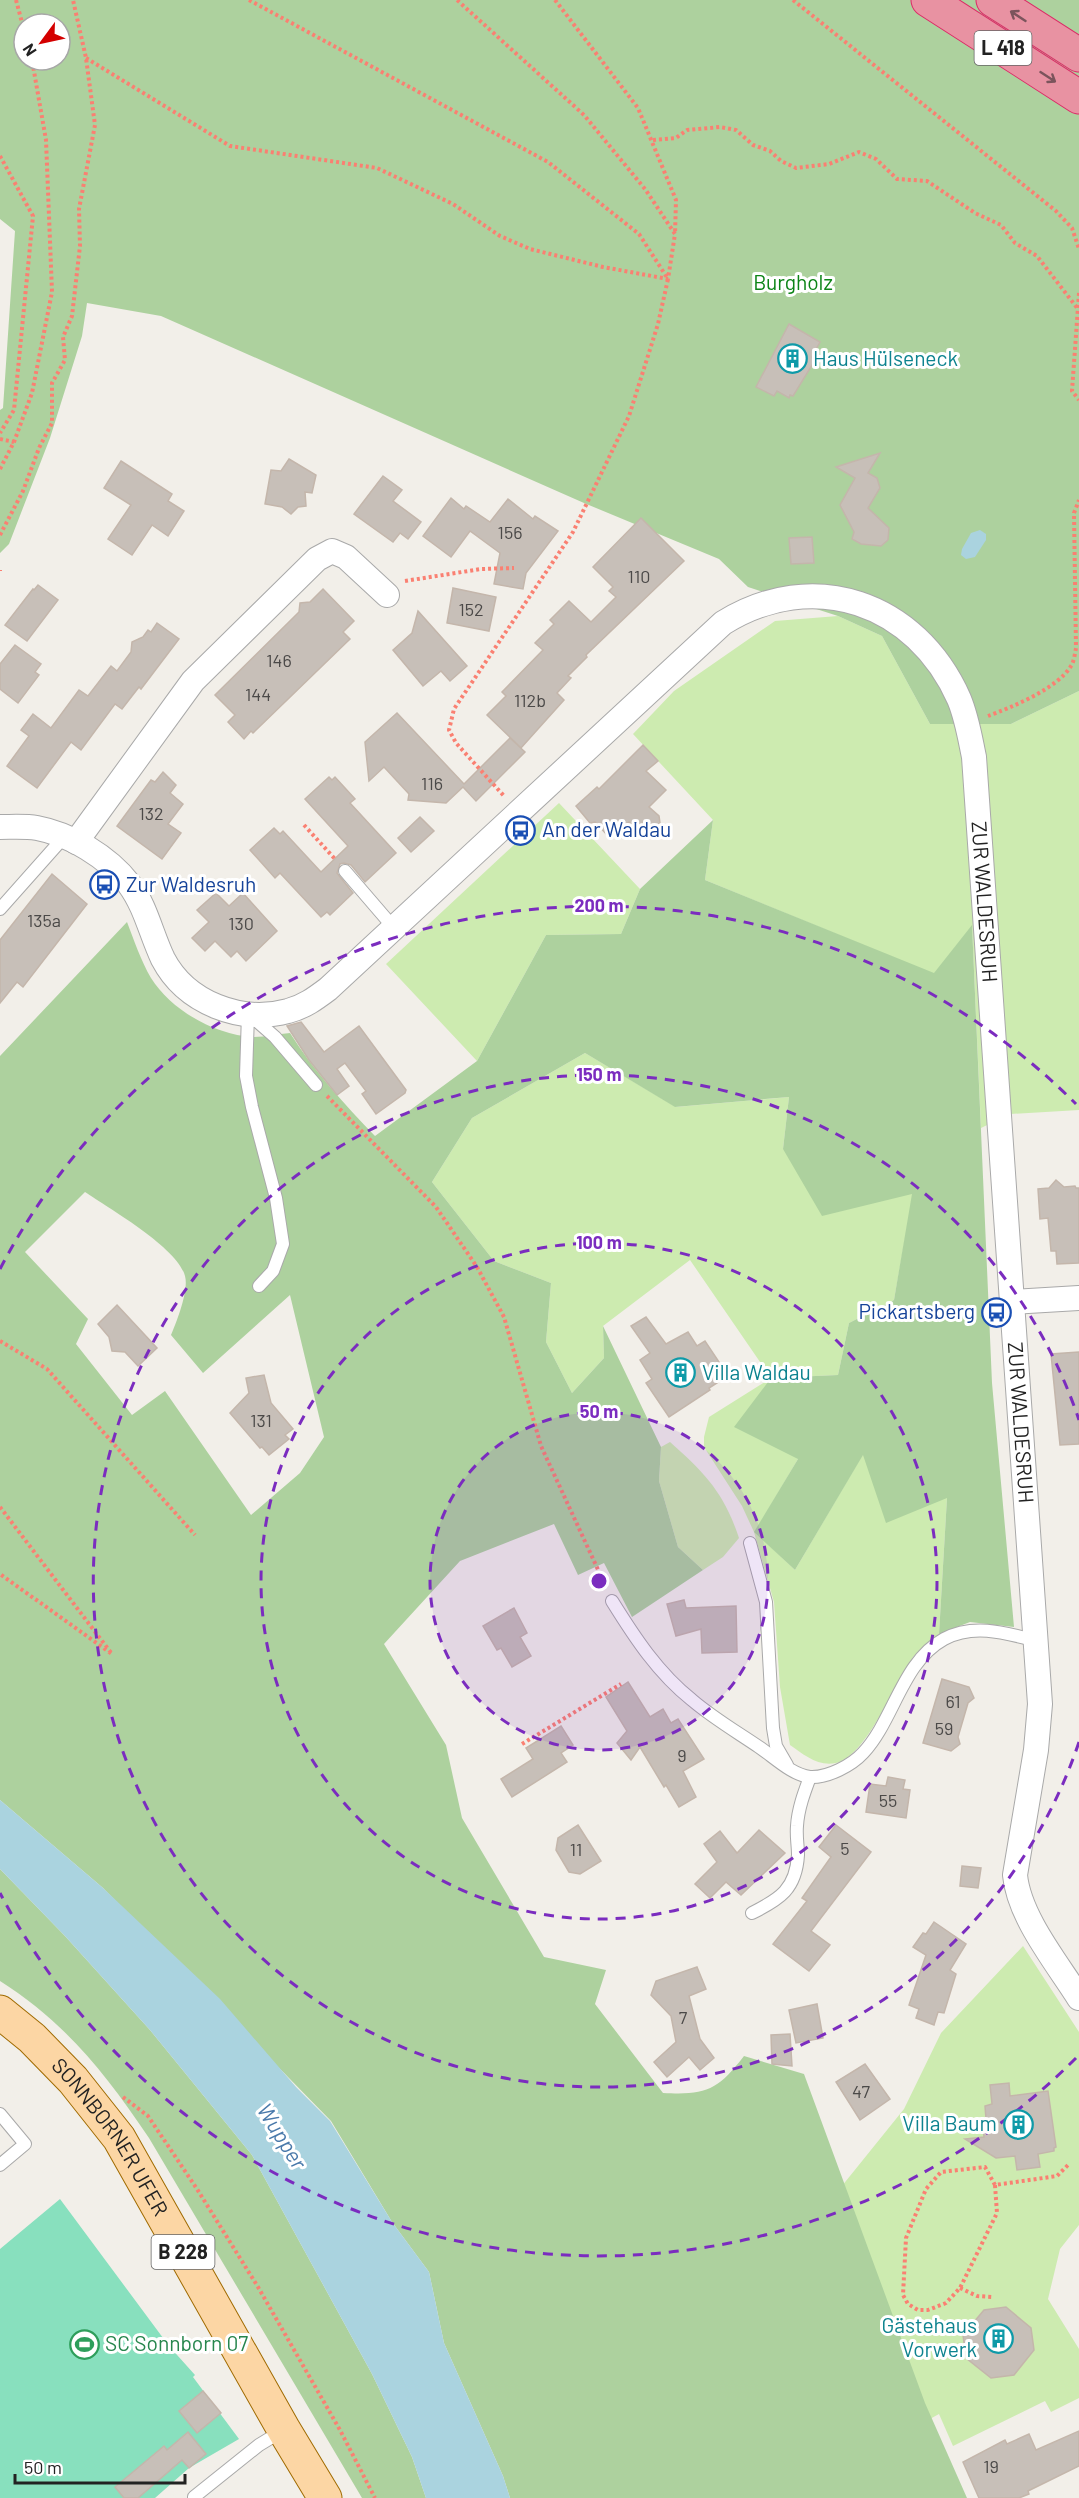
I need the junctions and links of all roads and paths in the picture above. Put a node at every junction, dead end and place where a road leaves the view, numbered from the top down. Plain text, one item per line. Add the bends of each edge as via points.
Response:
1 (73, 0) edge
2 (249, 0) edge
3 (456, 0) edge
4 (555, 0) edge
5 (793, 0) edge
6 (928, 0) edge
7 (993, 0) edge
8 (1079, 55) edge
9 (86, 58) junction
10 (34, 72) edge
11 (1079, 97) edge
12 (653, 140) junction
13 (0, 156) edge
14 (675, 234) junction
15 (1079, 249) edge
16 (668, 279) junction
17 (1079, 293) edge
18 (1078, 309) edge
19 (1079, 400) edge
20 (0, 433) edge
21 (0, 439) edge
22 (14, 442) junction
23 (0, 470) edge
24 (1079, 500) edge
25 (0, 535) edge
26 (514, 568) dead end
27 (387, 595) joint
28 (967, 724) junction
29 (519, 812) junction
30 (304, 825) dead end
31 (0, 827) edge
32 (70, 839) junction
33 (345, 871) joint
34 (0, 909) edge
35 (394, 928) junction
36 (248, 1014) junction
37 (316, 1085) joint
38 (259, 1286) dead end
39 (1079, 1298) edge
40 (1012, 1302) junction
41 (0, 1341) edge
42 (0, 1507) edge
43 (195, 1535) dead end
44 (750, 1543) dead end
45 (0, 1574) edge
46 (612, 1601) joint
47 (1037, 1641) junction
48 (621, 1684) dead end
49 (522, 1744) dead end
50 (789, 1768) junction
51 (810, 1777) junction
52 (752, 1913) dead end
53 (1079, 1998) edge
54 (0, 2012) edge
55 (84, 2092) junction
56 (0, 2114) edge
57 (0, 2165) edge
58 (1068, 2165) dead end
59 (995, 2185) junction
60 (960, 2288) junction
61 (993, 2297) dead end
62 (284, 2430) junction
63 (195, 2497) edge
64 (325, 2498) edge
65 (375, 2498) edge

1 - 9 path
2 - 16 path via 548,162 639,234
3 - 14 path via 584,116 645,189
4 - 12 path via 638,108
5 - 15 path via 1056,211 1072,228
6 -> 11 highway, L 418
8 -> 7 highway, L 418
9 - 16 path via 230,146 377,168 453,204 500,236 530,249
9 - 25 path via 95,124 79,209 80,246 72,316 63,337 65,360 52,383 52,423
10 - 22 path via 46,140 52,292 32,393
12 - 14 path via 676,200
12 - 18 path via 720,126 736,130 753,145 796,168 829,164 859,152 876,159 897,179 927,181 1001,225 1015,243 1037,256
13 - 20 path via 33,216 14,410
14 - 16 path
16 - 29 path via 658,324 628,416 573,532 454,709 449,730 456,743
17 - 18 path
18 - 19 path via 1072,391
21 - 22 path
22 - 23 path
24 - 28 path via 1074,513 1076,648 1072,665 1055,682 1014,706
26 - 27 path via 405,581
27 - 32 street via 346,556 332,551 317,559 193,681
28 - 29 street, ZUR WALDESRUH via 944,673 906,628 862,604 838,597 792,597 743,611 723,624
28 - 40 street, ZUR WALDESRUH via 974,757
29 - 35 street, ZUR WALDESRUH
30 - 33 path
31 - 32 street, ZUR WALDESRUH via 35,828
32 - 34 lane
32 - 36 street, ZUR WALDESRUH via 99,857 128,884 176,978 210,1004
33 - 35 lane
35 - 36 street, ZUR WALDESRUH via 310,1003 268,1015
36 - 37 lane via 275,1037
36 - 38 lane via 246,1076 276,1198 283,1244 273,1271
37 - 46 path via 436,1207 477,1266 504,1317 541,1446
39 - 40 street
40 - 47 street, ZUR WALDESRUH
41 - 43 path via 47,1369
42 - 45 path via 112,1654
44 - 50 lane via 766,1602 776,1746
46 - 50 lane via 635,1639 685,1694
47 - 51 lane via 992,1630 958,1633 943,1639 919,1661 876,1738 862,1755 846,1767
47 - 53 street, ZUR WALDESRUH via 1040,1725 1015,1875 1021,1903
48 - 49 path
50 - 51 lane
51 - 52 lane via 801,1801 792,1884 779,1900
54 - 55 main road, SONNBORNER UFER / B 228 via 32,2038
55 - 62 main road, SONNBORNER UFER / B 228 via 119,2138
55 - 65 path via 113,2091 148,2116 258,2287
56 - 57 lane via 25,2144
58 - 59 path via 1057,2176
59 - 60 path via 997,2213
59 - 60 path via 985,2167 941,2172 926,2190 906,2238 903,2295 908,2304 928,2310 946,2303
60 - 61 path via 977,2296
62 - 63 lane via 259,2445
62 - 64 main road, SONNBORNER UFER / B 228

